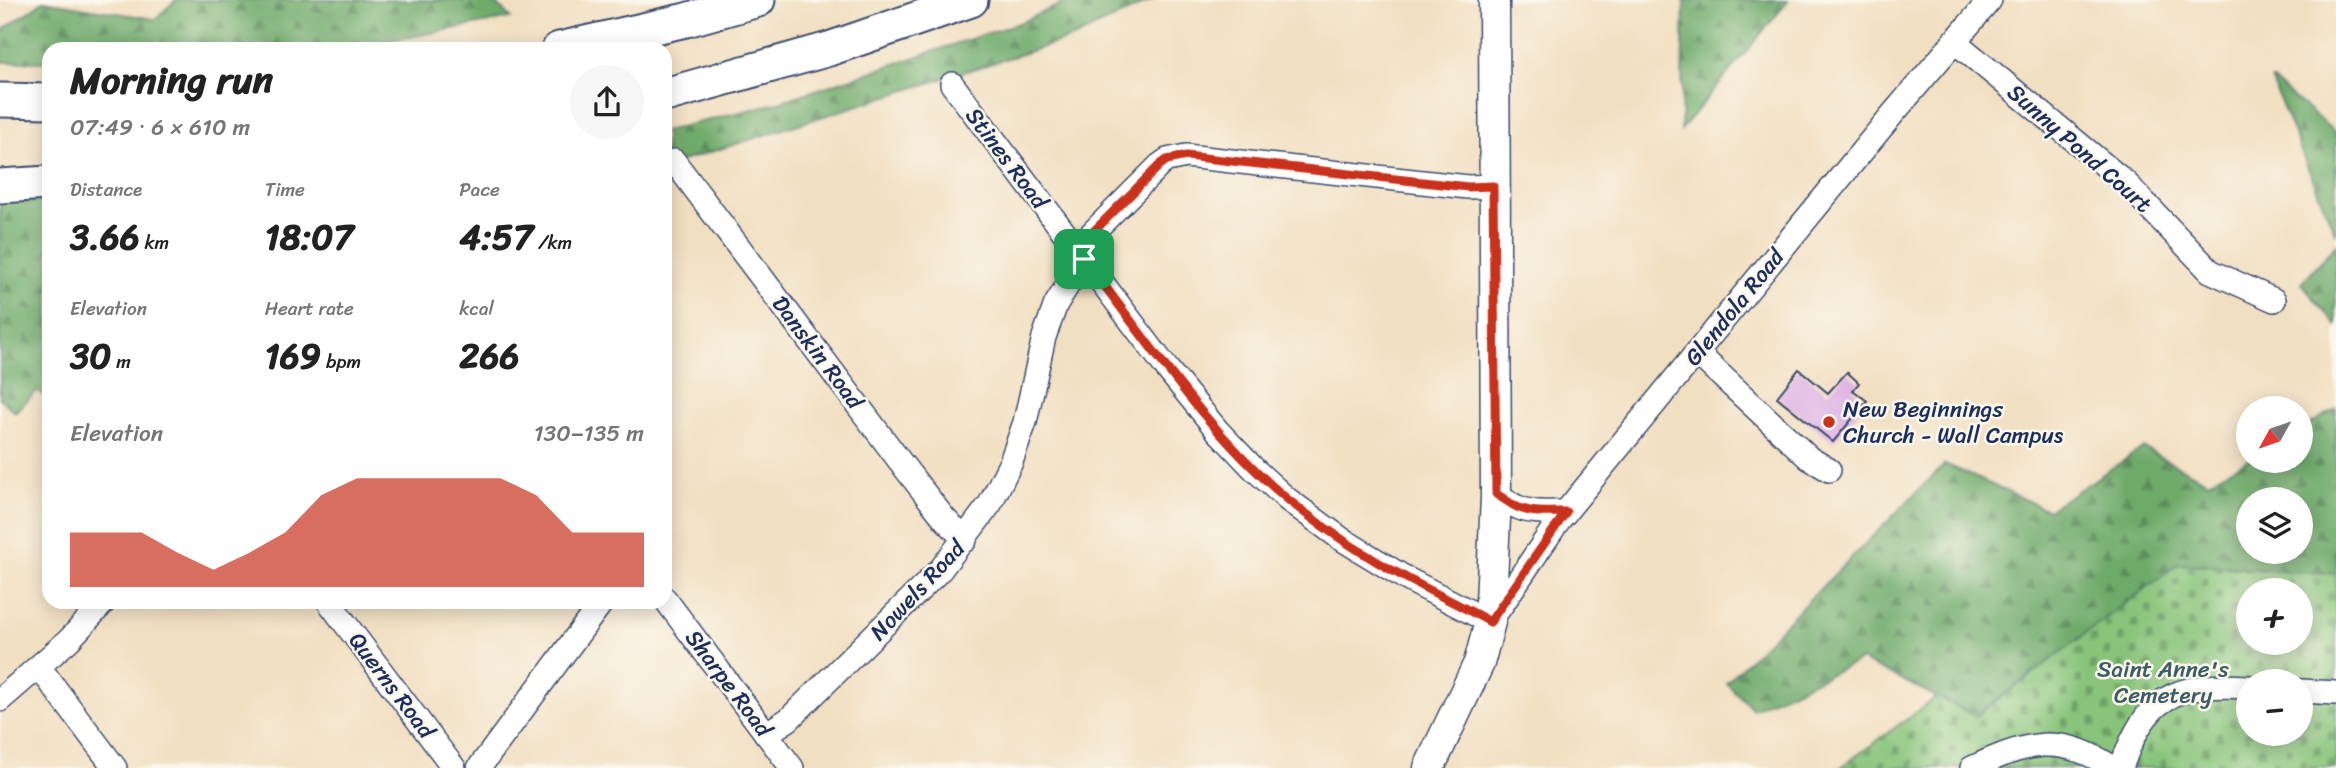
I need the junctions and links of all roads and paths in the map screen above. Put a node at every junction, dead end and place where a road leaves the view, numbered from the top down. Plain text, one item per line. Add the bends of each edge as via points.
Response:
1 (758, 0) edge
2 (971, 0) edge
3 (1494, 0) edge
4 (1990, 0) edge
5 (1954, 41) junction
6 (590, 42) edge
7 (952, 84) dead end
8 (672, 93) edge
9 (0, 100) edge
10 (42, 101) edge
11 (674, 161) dead end
12 (0, 166) edge
13 (42, 168) edge
14 (42, 183) edge
15 (0, 186) edge
16 (1493, 186) junction
17 (1084, 259) junction
18 (2274, 300) dead end
19 (1697, 353) junction
20 (1829, 470) dead end
21 (1496, 494) junction
22 (1566, 512) junction
23 (965, 540) junction
24 (672, 607) edge
25 (97, 609) edge
26 (334, 609) edge
27 (597, 609) edge
28 (1490, 622) junction
29 (39, 667) junction
30 (2236, 687) edge
31 (2313, 692) edge
32 (2336, 693) edge
33 (0, 700) edge
34 (766, 734) junction
35 (115, 768) edge
36 (454, 768) edge
37 (479, 768) edge
38 (792, 768) edge
39 (1429, 768) edge
40 (1972, 768) edge
41 (2113, 768) edge
42 (2121, 768) edge

1 - 6 highway
2 - 8 highway via 829,49
3 - 16 main road
4 - 5 street, Glendola Road
5 - 18 street, Sunny Pond Court via 2125,182 2210,271
5 - 19 street, Glendola Road
7 - 17 street, Stines Road
9 - 10 highway
11 - 23 street, Danskin Road via 944,519
12 - 13 highway
14 - 15 highway
16 - 17 street, Nowels Road via 1178,157 1160,165 1092,233
16 - 21 main road
17 - 23 street, Nowels Road via 1051,317 1011,462
17 - 28 street, Stines Road via 1217,430 1270,484 1340,538
19 - 20 street via 1809,458
19 - 22 street, Glendola Road
21 - 22 street via 1516,507
21 - 28 main road
22 - 28 street, Glendola Road
23 - 34 street, Nowels Road via 789,719
24 - 34 street, Sharpe Road
25 - 29 street
26 - 36 street, Querns Road
27 - 37 street
28 - 39 main road via 1479,663
29 - 33 street
29 - 35 street
30 - 42 street via 2197,686 2174,692 2145,719
31 - 32 street
34 - 38 street, Sharpe Road
40 - 41 street via 2007,752 2046,743 2076,748

